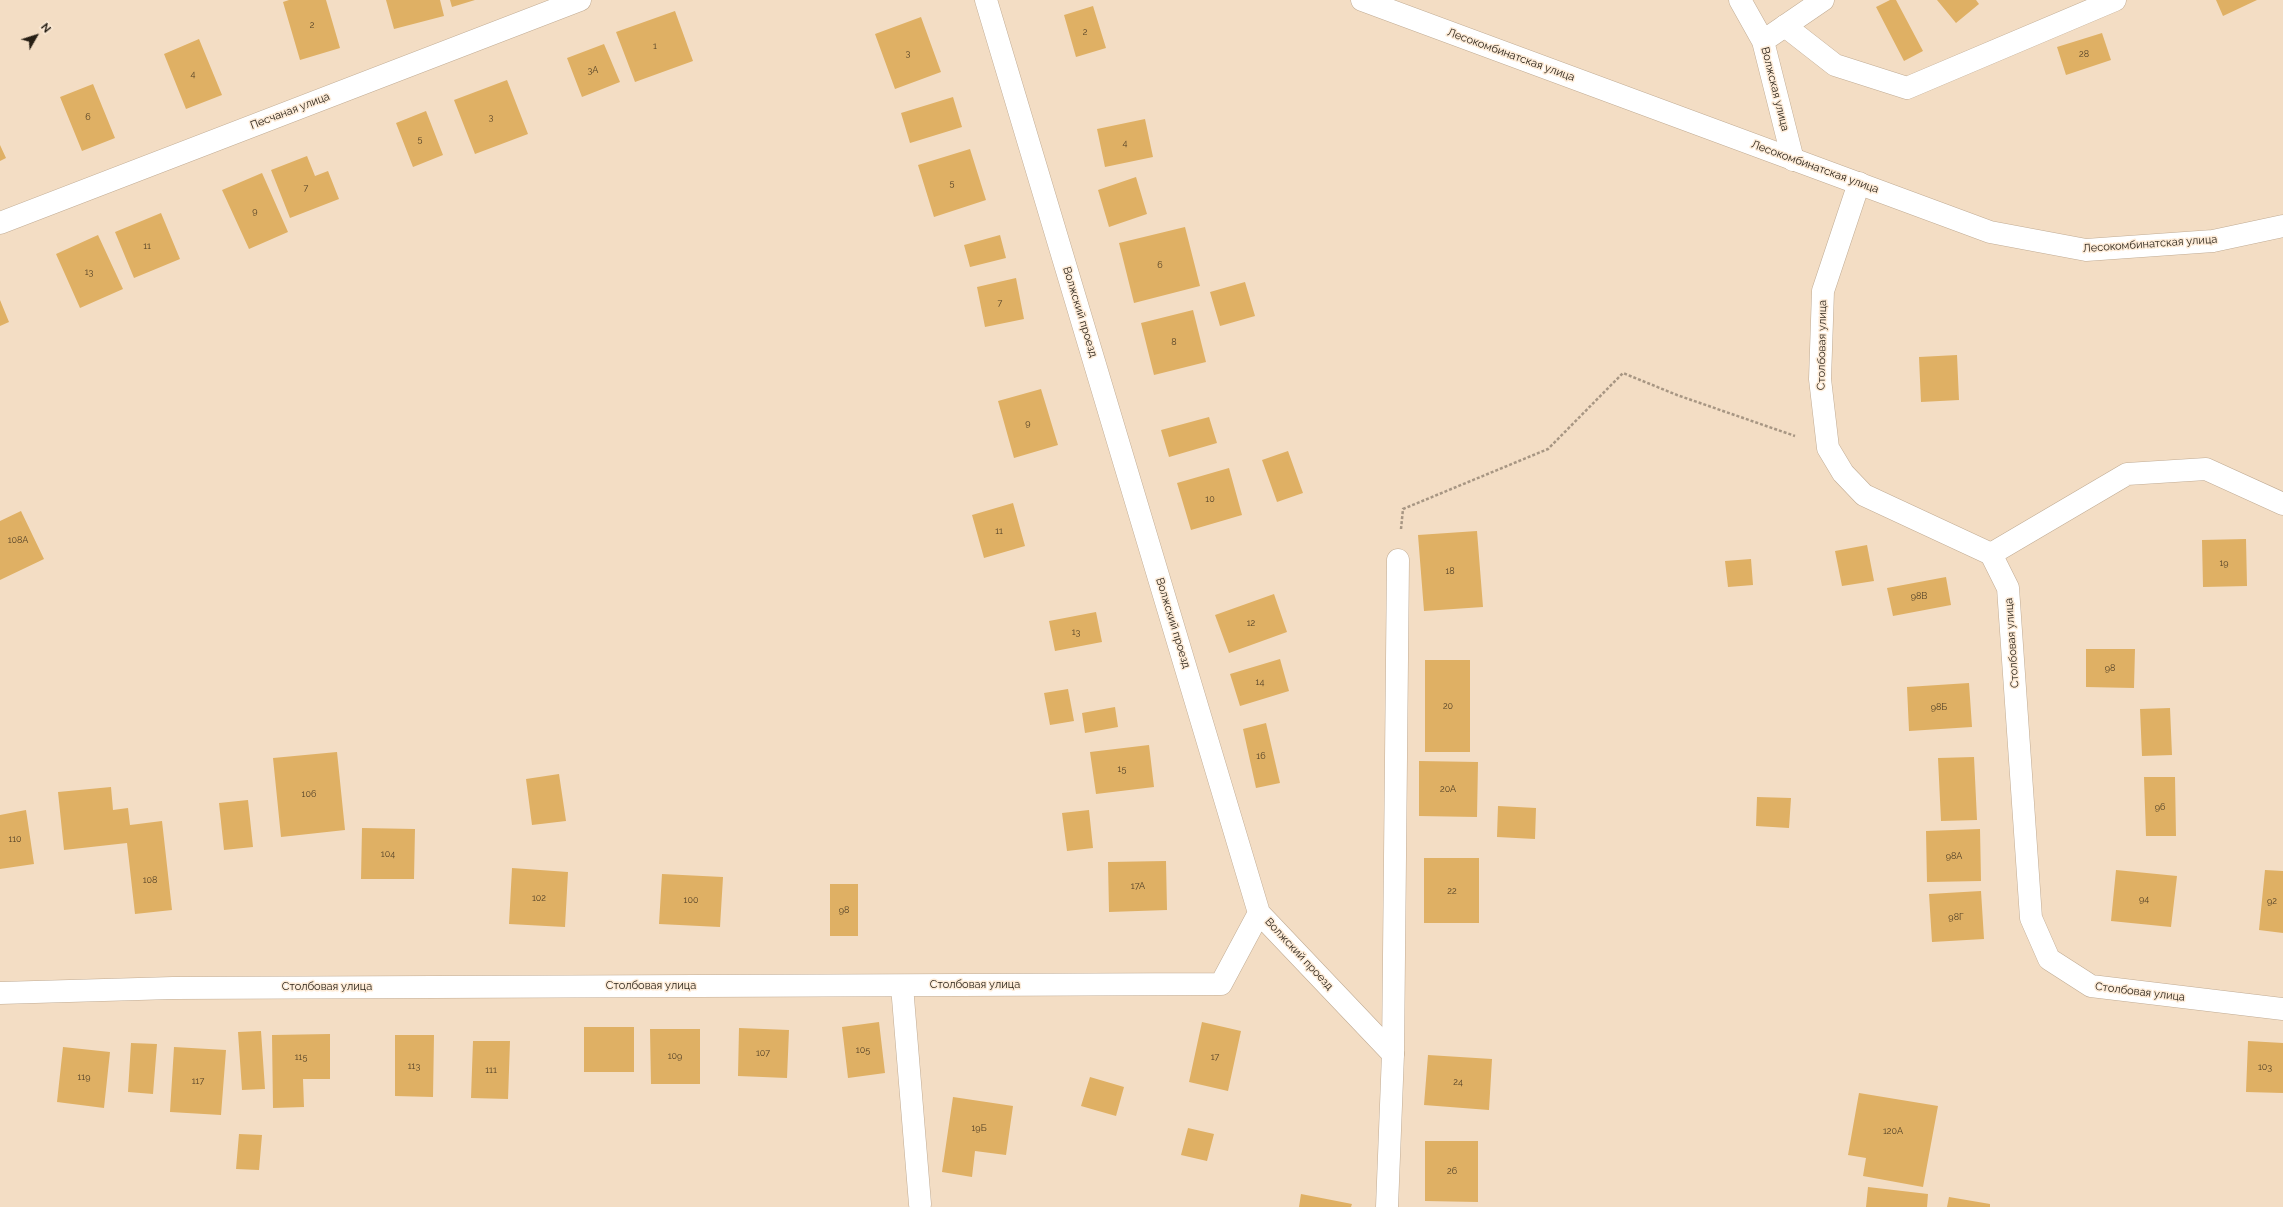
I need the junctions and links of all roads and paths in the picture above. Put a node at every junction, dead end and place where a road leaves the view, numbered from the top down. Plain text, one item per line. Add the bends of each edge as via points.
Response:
1 (580, 0) edge
2 (986, 0) edge
3 (1362, 0) edge
4 (1740, 0) edge
5 (1823, 0) edge
6 (2115, 0) edge
7 (1786, 26) junction
8 (1764, 41) junction
9 (1793, 160) junction
10 (1859, 183) junction
11 (0, 223) edge
12 (2283, 226) edge
13 (1828, 448) junction
14 (2283, 504) edge
15 (1991, 554) junction
16 (1398, 560) joint
17 (1259, 913) junction
18 (902, 986) junction
19 (0, 993) edge
20 (2283, 1009) edge
21 (1393, 1054) junction
22 (920, 1204) dead end
23 (1387, 1207) edge

1 - 11 street, Песчаная улица
2 - 17 street, Волжский проезд
3 - 9 street, Лесокомбинатская улица
4 - 8 street, Волжская улица
5 - 7 street, Волжская улица
6 - 7 street via 1907,88 1835,65
7 - 8 street, Волжская улица
8 - 9 street, Волжская улица
9 - 10 street, Лесокомбинатская улица
10 - 12 street, Лесокомбинатская улица via 1990,232 2086,250 2213,241
10 - 13 street, Столбовая улица via 1823,292 1820,379
13 - 15 street, Столбовая улица via 1843,473 1864,495
13 - 16 path via 1676,395 1623,373 1548,449 1403,509
14 - 15 street via 2206,469 2127,474
15 - 20 street, Столбовая улица via 2008,588 2031,918 2049,959 2091,986
16 - 21 street
17 - 18 street, Столбовая улица via 1221,984
17 - 21 street, Волжский проезд
18 - 19 street, Столбовая улица via 181,988
18 - 22 street
21 - 23 street

